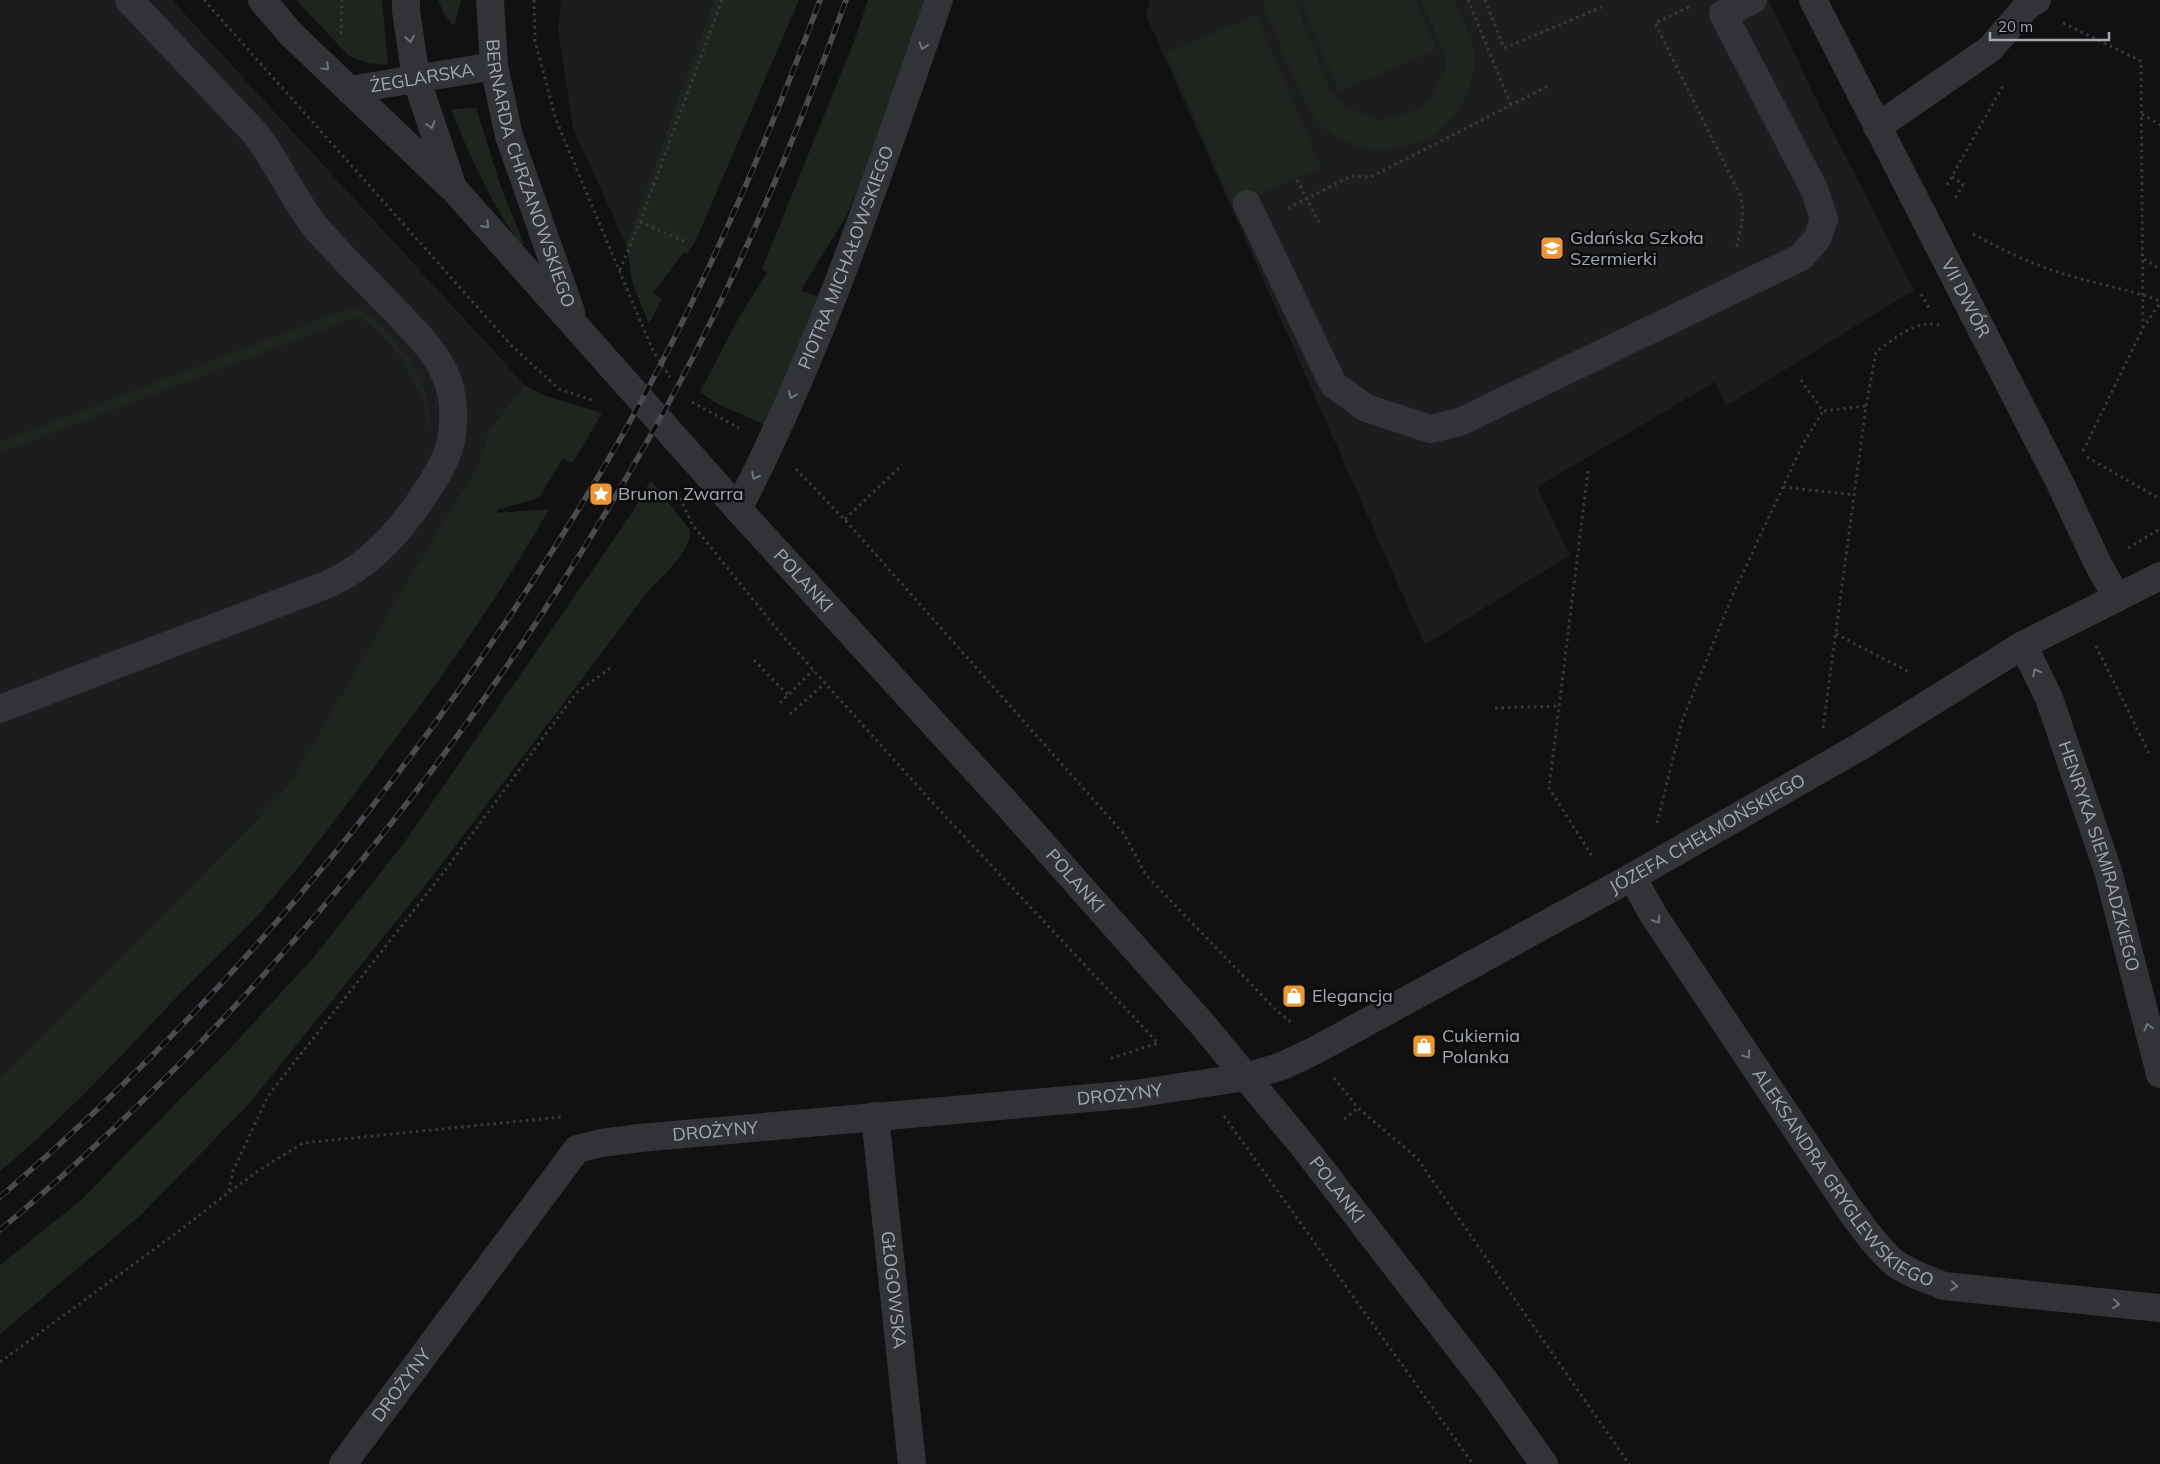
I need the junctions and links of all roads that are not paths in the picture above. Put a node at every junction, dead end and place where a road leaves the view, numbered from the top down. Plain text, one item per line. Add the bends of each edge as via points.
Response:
1 (129, 0) edge
2 (262, 0) edge
3 (406, 0) edge
4 (490, 0) edge
5 (939, 0) edge
6 (1753, 0) edge
7 (1813, 0) edge
8 (2037, 0) edge
9 (494, 66) junction
10 (416, 78) junction
11 (349, 90) junction
12 (1877, 127) junction
13 (453, 188) junction
14 (1252, 214) road end
15 (575, 326) junction
16 (738, 509) junction
17 (2160, 576) edge
18 (2117, 598) junction
19 (2023, 645) junction
20 (0, 709) edge
21 (1632, 878) junction
22 (2160, 1074) edge
23 (1246, 1076) junction
24 (876, 1116) junction
25 (2160, 1308) edge
26 (343, 1464) edge
27 (912, 1464) edge
28 (1544, 1464) edge

1 - 20 street via 254,132 318,230 436,357 446,374 450,392 451,441 440,468 411,514 375,553 346,575
2 -> 11 street, ŻEGLARSKA via 290,34
3 -> 10 street, BERNARDA CHRZANOWSKIEGO
4 - 9 street, BERNARDA CHRZANOWSKIEGO
5 -> 16 street, PIOTRA MICHAŁOWSKIEGO via 846,262 772,444
6 - 14 street via 1723,14 1815,191 1824,219 1817,239 1801,258 1460,422 1430,429 1366,408 1333,384
7 - 12 street, VII DWÓR
8 - 12 street via 2028,5 1990,48
9 - 10 street, ŻEGLARSKA
9 - 15 street, BERNARDA CHRZANOWSKIEGO via 509,136
10 - 11 street, ŻEGLARSKA
10 -> 13 street, BERNARDA CHRZANOWSKIEGO
11 - 13 street, ŻEGLARSKA
12 - 18 street, VII DWÓR
13 -> 15 street, BERNARDA CHRZANOWSKIEGO
15 - 16 street, POLANKI
16 - 23 street, POLANKI via 1007,804
17 - 18 street, JÓZEFA CHEŁMOŃSKIEGO
18 - 19 street, JÓZEFA CHEŁMOŃSKIEGO
19 - 21 street, JÓZEFA CHEŁMOŃSKIEGO via 1861,746
22 -> 19 street, HENRYKA SIEMIRADZKIEGO via 2108,871 2050,698
21 - 23 street, JÓZEFA CHEŁMOŃSKIEGO via 1314,1051 1282,1066
21 -> 25 street, ALEKSANDRA GRYGLEWSKIEGO via 1850,1210 1893,1262 1944,1286
23 - 24 street, DROŻYNY via 1134,1094
23 - 28 street, POLANKI via 1490,1388
24 - 26 street, DROŻYNY via 640,1138 600,1143 577,1150
24 - 27 street, GŁOGOWSKA

